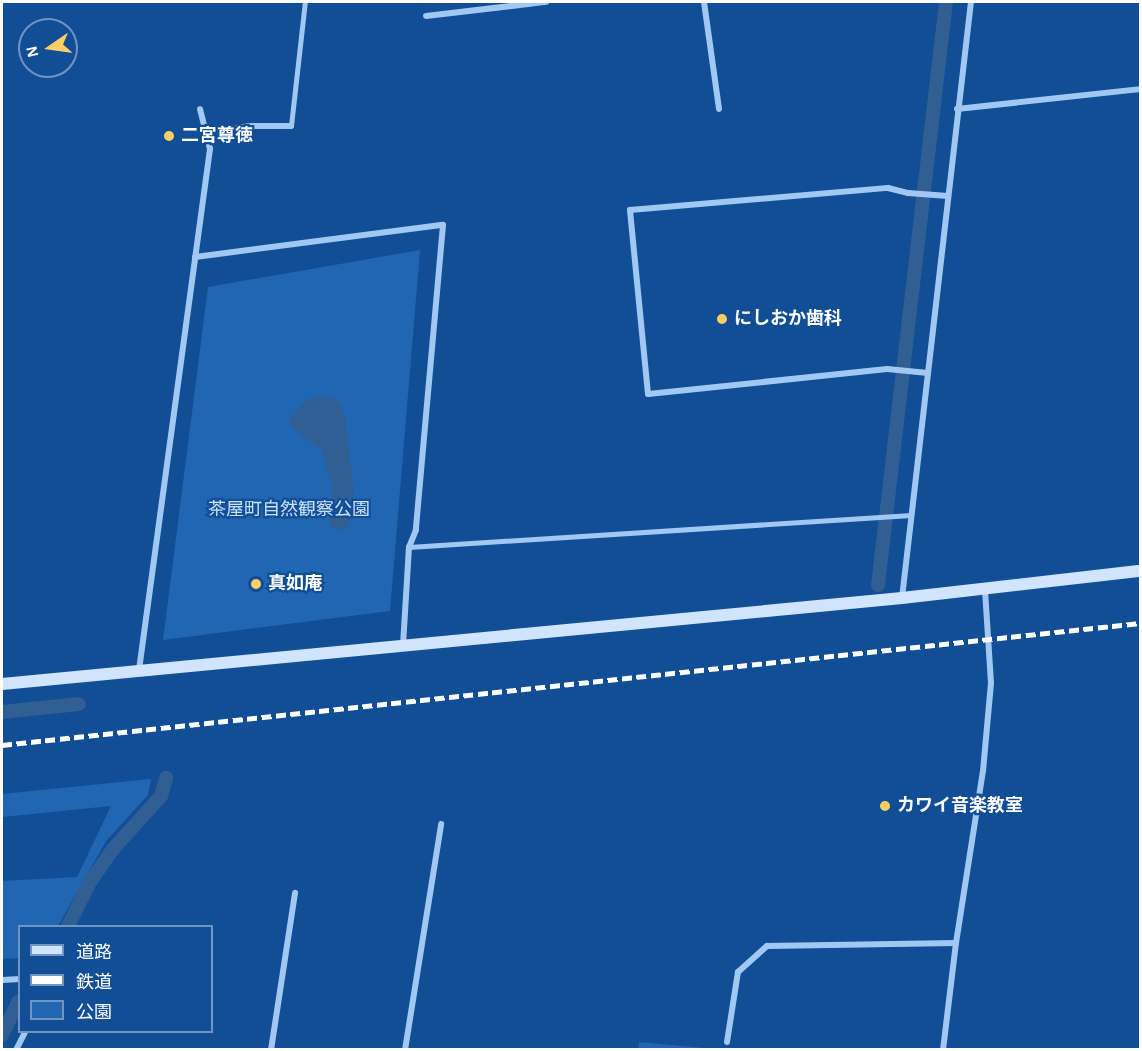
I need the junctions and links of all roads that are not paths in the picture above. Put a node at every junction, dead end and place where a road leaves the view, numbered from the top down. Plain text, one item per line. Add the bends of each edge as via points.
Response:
1 (305, 2) edge
2 (546, 2) edge
3 (704, 2) edge
4 (970, 2) edge
5 (426, 16) dead end
6 (1140, 89) edge
7 (200, 109) dead end
8 (718, 109) dead end
9 (957, 109) junction
10 (291, 126) joint
11 (205, 133) junction
12 (948, 196) junction
13 (195, 257) junction
14 (928, 373) junction
15 (911, 515) junction
16 (409, 547) junction
17 (1140, 571) edge
18 (985, 589) junction
19 (902, 598) junction
20 (402, 646) junction
21 (139, 671) junction
22 (2, 684) edge
23 (441, 824) dead end
24 (295, 893) dead end
25 (956, 943) junction
26 (18, 979) edge
27 (2, 980) edge
28 (24, 1033) edge
29 (727, 1042) dead end
30 (16, 1050) edge
31 (271, 1050) edge
32 (405, 1050) edge
33 (943, 1050) edge

1 - 10 lane
2 - 5 street
3 - 8 street
4 - 9 street
6 - 9 street
7 - 11 street
9 - 12 street
10 - 11 street via 249,126
11 - 13 street via 210,149
12 - 14 street
12 - 14 street via 908,194 888,188 630,210 648,394 887,369
13 - 16 street via 444,225 416,530
13 - 21 street
14 - 15 street
15 - 16 lane
15 - 19 street
16 - 20 street
17 - 18 street
18 - 19 street
18 - 25 street via 991,683 983,771
19 - 20 street
20 - 21 street
21 - 22 street
23 - 32 street
24 - 31 street
25 - 29 street via 767,946 738,972
25 - 33 street
26 - 27 street
28 - 30 street

